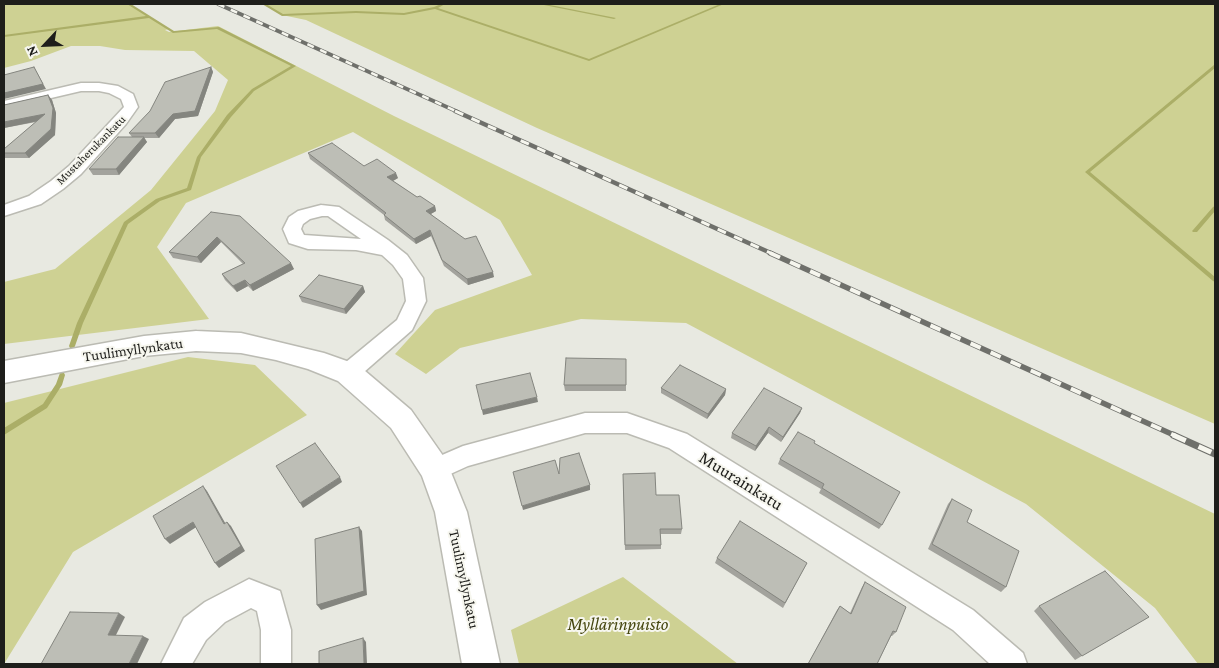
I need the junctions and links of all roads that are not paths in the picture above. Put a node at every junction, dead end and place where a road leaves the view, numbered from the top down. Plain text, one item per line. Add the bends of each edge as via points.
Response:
1 (4, 105) edge
2 (4, 211) edge
3 (388, 250) dead end
4 (4, 372) edge
5 (348, 373) junction
6 (435, 470) junction
7 (176, 664) edge
8 (276, 664) edge
9 (481, 664) edge
10 (1012, 664) edge

1 - 2 street, Mustaherukankatu via 81,87 99,87 113,89 128,97 131,107 115,128 57,185 35,200
3 - 5 street via 413,278 416,301 405,326
4 - 5 street, Tuulimyllynkatu via 144,346 196,341 241,343 276,350
5 - 6 street, Tuulimyllynkatu via 401,419
6 - 9 street, Tuulimyllynkatu via 451,512
6 - 10 street, Muurainkatu via 463,457 585,423 627,423 678,442 963,620
7 - 8 street via 195,629 215,612 249,593 270,601 276,630

